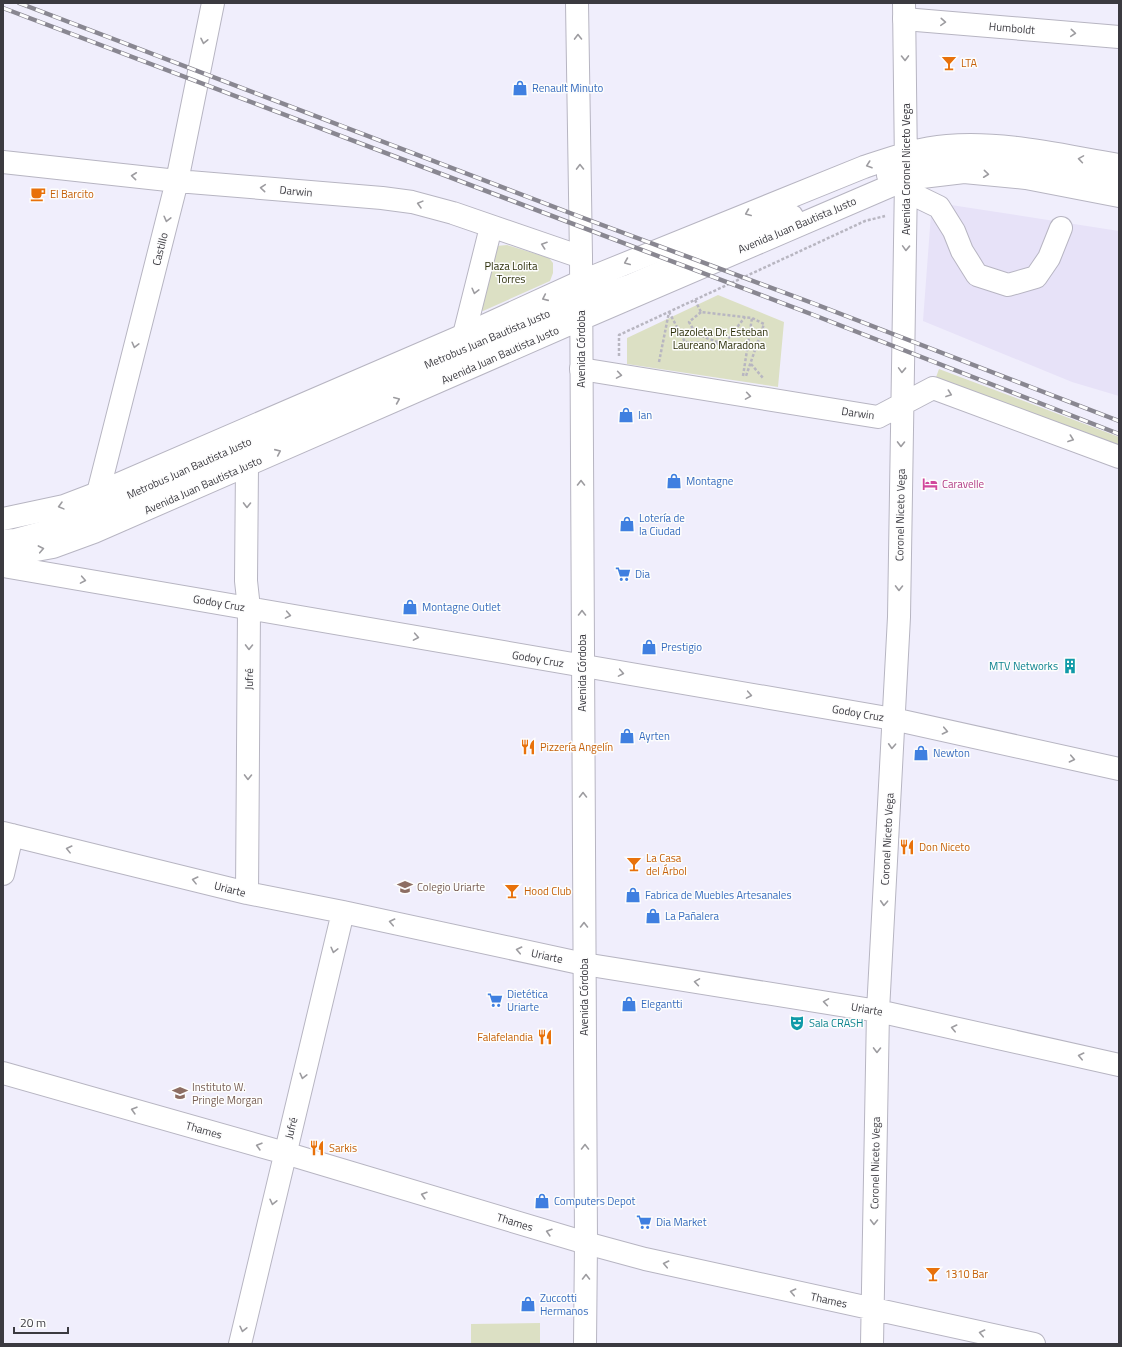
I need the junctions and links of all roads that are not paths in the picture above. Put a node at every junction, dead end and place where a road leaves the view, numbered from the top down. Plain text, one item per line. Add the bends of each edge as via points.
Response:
1 (213, 3) edge
2 (577, 3) edge
3 (904, 11) edge
4 (1119, 37) edge
5 (3, 162) edge
6 (1119, 165) edge
7 (1119, 180) edge
8 (177, 181) junction
9 (906, 181) junction
10 (1119, 196) edge
11 (491, 227) junction
12 (1061, 228) dead end
13 (581, 257) junction
14 (581, 301) junction
15 (464, 334) junction
16 (904, 334) joint
17 (581, 369) junction
18 (901, 405) junction
19 (1119, 457) edge
20 (247, 466) junction
21 (98, 493) junction
22 (3, 519) edge
23 (3, 541) edge
24 (3, 556) edge
25 (3, 566) edge
26 (249, 608) junction
27 (582, 666) junction
28 (893, 719) junction
29 (1119, 769) edge
30 (8, 834) edge
31 (3, 874) edge
32 (246, 893) junction
33 (343, 912) junction
34 (584, 964) junction
35 (878, 1011) junction
36 (1119, 1065) edge
37 (3, 1072) edge
38 (285, 1153) junction
39 (586, 1243) junction
40 (872, 1309) junction
41 (240, 1344) edge
42 (585, 1344) edge
43 (872, 1344) edge
44 (1034, 1344) edge

1 -> 8 street, Castillo
13 -> 2 street, Avenida Córdoba
3 -> 4 street, Humboldt
3 -> 9 street, Avenida Coronel Niceto Vega
8 -> 5 street, Darwin
6 -> 9 street, Avenida Juan Bautista Justo via 1010,147 975,144 945,146
7 - 9 street via 995,159 940,160
11 -> 8 street, Darwin via 412,202
8 -> 21 street, Castillo
9 -> 10 street, Avenida Juan Bautista Justo via 964,172 1026,178
9 - 12 street via 939,207 977,274 1008,285 1036,277 1049,258
9 - 14 street, Avenida Juan Bautista Justo
9 - 14 street, Avenida Juan Bautista Justo via 857,170
9 -> 16 street, Avenida Coronel Niceto Vega
13 -> 11 street, Darwin
11 -> 15 street
13 - 14 street, Avenida Córdoba
14 -> 15 street, Avenida Juan Bautista Justo
14 - 17 street, Avenida Córdoba
20 -> 14 street, Avenida Juan Bautista Justo
14 - 23 street, Metrobus Juan Bautista Justo via 534,317 44,532
15 - 21 street, Avenida Juan Bautista Justo
16 -> 18 street, Coronel Niceto Vega
17 -> 18 street, Darwin via 878,417
27 -> 17 street, Avenida Córdoba
18 -> 19 street, Darwin via 933,388
18 -> 28 street, Coronel Niceto Vega via 898,618
24 -> 20 street, Avenida Juan Bautista Justo via 54,547
20 -> 26 street, Jufré via 246,581
21 -> 22 street, Avenida Juan Bautista Justo via 64,506
25 -> 26 street, Godoy Cruz
26 -> 27 street, Godoy Cruz
26 -> 32 street, Jufré
27 -> 28 street, Godoy Cruz
34 -> 27 street, Avenida Córdoba
28 -> 29 street, Godoy Cruz
28 -> 35 street, Coronel Niceto Vega
30 - 31 street
32 -> 30 street, Uriarte
32 - 33 street, Uriarte
34 -> 33 street, Uriarte
33 -> 38 street, Jufré
35 -> 34 street, Uriarte
39 -> 34 street, Avenida Córdoba
36 -> 35 street, Uriarte
35 -> 40 street, Coronel Niceto Vega
38 -> 37 street, Thames
39 -> 38 street, Thames
38 -> 41 street, Jufré
40 -> 39 street, Thames via 645,1259
42 -> 39 street, Avenida Córdoba
40 - 43 street, Coronel Niceto Vega
44 -> 40 street, Thames

